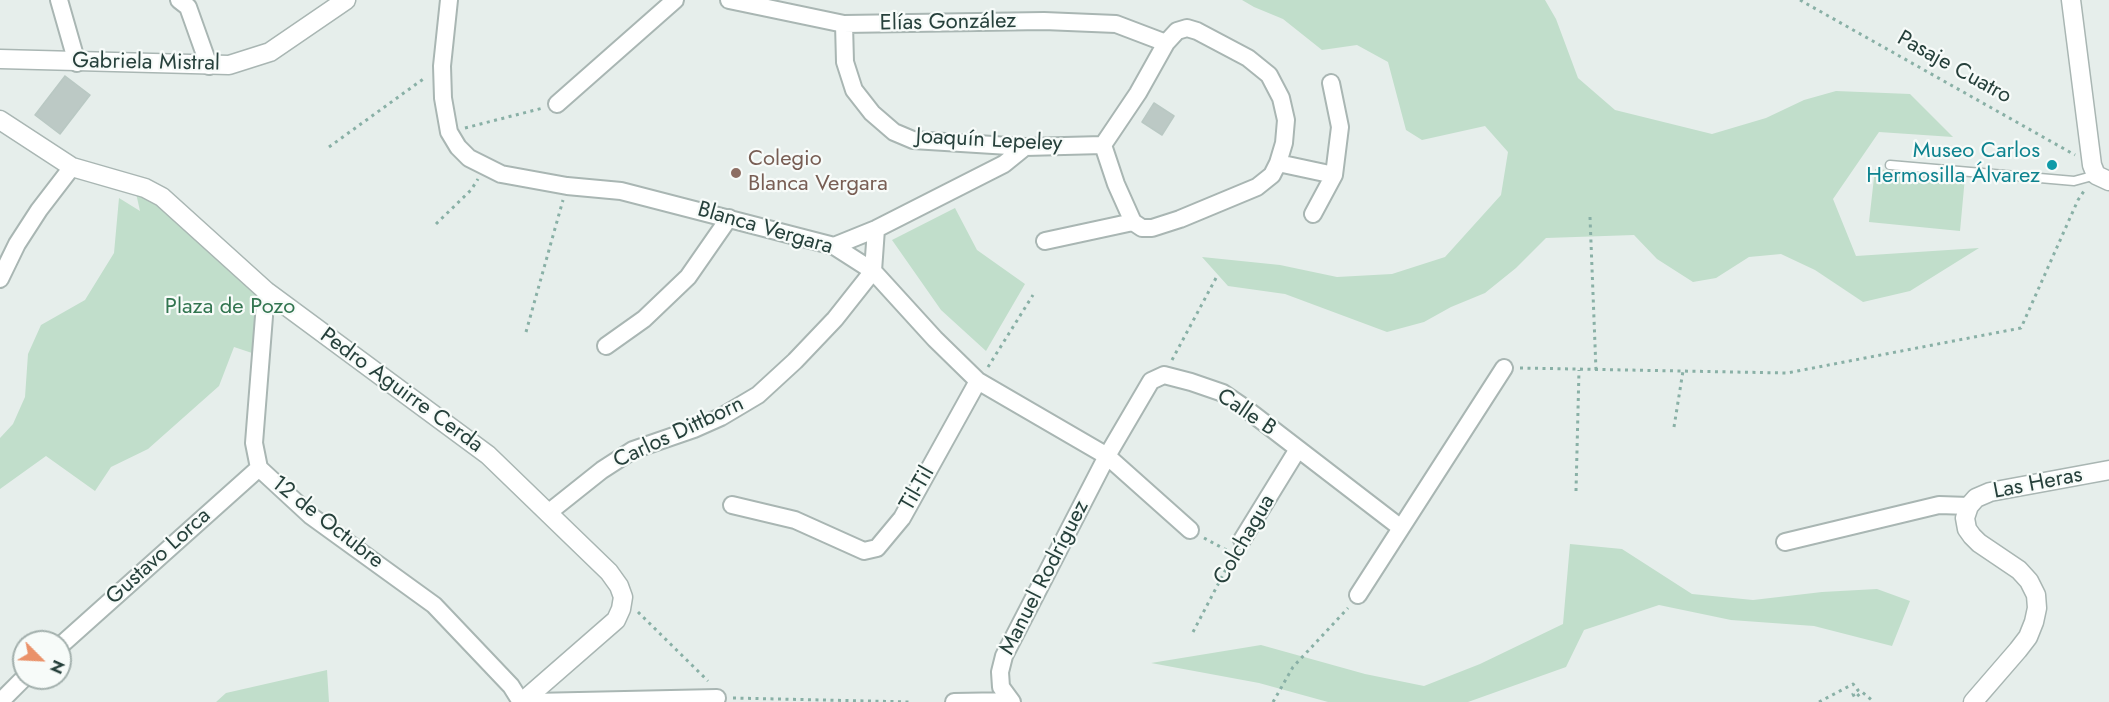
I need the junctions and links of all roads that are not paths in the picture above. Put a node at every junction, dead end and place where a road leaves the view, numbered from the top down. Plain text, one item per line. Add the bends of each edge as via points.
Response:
1 (58, 0) edge
2 (180, 0) edge
3 (346, 0) edge
4 (449, 0) edge
5 (675, 0) edge
6 (729, 0) edge
7 (2070, 0) edge
8 (844, 24) junction
9 (1166, 43) junction
10 (0, 59) edge
11 (77, 63) junction
12 (209, 66) junction
13 (1331, 83) dead end
14 (556, 104) road end
15 (0, 120) edge
16 (1102, 145) junction
17 (1025, 147) junction
18 (1278, 164) junction
19 (1890, 165) dead end
20 (72, 167) junction
21 (1334, 175) junction
22 (2101, 175) edge
23 (1313, 214) dead end
24 (729, 218) junction
25 (1133, 222) junction
26 (876, 229) junction
27 (1045, 242) dead end
28 (834, 246) junction
29 (873, 271) junction
30 (0, 279) edge
31 (266, 291) junction
32 (606, 346) dead end
33 (1504, 368) road end
34 (978, 381) junction
35 (1298, 449) junction
36 (1107, 456) junction
37 (259, 468) junction
38 (2109, 470) edge
39 (732, 505) dead end
40 (1969, 506) junction
41 (548, 513) junction
42 (1401, 528) junction
43 (1190, 530) road end
44 (1785, 542) dead end
45 (1238, 547) road end
46 (1358, 595) road end
47 (72, 635) edge
48 (12, 690) edge
49 (717, 698) road end
50 (1011, 701) edge
51 (0, 702) edge
52 (522, 702) edge
53 (533, 702) edge
54 (954, 702) edge
55 (1973, 702) edge

1 - 11 street
2 - 12 street via 188,7
3 - 12 street, Gabriela Mistral via 270,52 229,65
4 - 24 street, Blanca Vergara via 443,98 449,132 464,153 486,168 529,181 621,191
5 - 14 street
6 - 8 street, Elías González
7 - 22 street
8 - 9 street, Elías González via 1116,24
8 - 17 street, Joaquín Lepeley via 845,62 854,90 894,132 913,140
9 - 16 street
9 - 18 street via 1177,31 1197,31 1248,58 1269,75 1281,98 1286,120
10 - 11 street, Gabriela Mistral
11 - 12 street, Gabriela Mistral
13 - 21 street via 1340,127
15 - 20 street, Pedro Aguirre Cerda
16 - 17 street, Joaquín Lepeley
16 - 25 street
17 - 26 street via 1004,165
18 - 21 street
18 - 25 street via 1257,187 1180,219 1152,228 1142,228
19 - 22 lane via 2074,181
20 - 30 street via 16,244
20 - 31 street, Pedro Aguirre Cerda via 145,188 162,197
21 - 23 street
24 - 28 street, Blanca Vergara
24 - 32 street via 688,277 644,319
25 - 27 street
26 - 28 street
26 - 29 street
28 - 29 street, Blanca Vergara
29 - 34 street, Blanca Vergara
29 - 41 street, Carlos Dittborn via 835,319 758,395 694,429 633,450
31 - 37 street, 12 de Octubre via 254,443
31 - 41 street, Pedro Aguirre Cerda via 488,455
33 - 42 street
34 - 36 street, Blanca Vergara
34 - 39 street, Til-Til via 902,518 878,548 864,551 795,520
35 - 36 street, Calle B via 1223,393 1164,375 1151,381
35 - 42 street, Calle B
35 - 45 street, Colchagua
36 - 43 street, Blanca Vergara
36 - 50 street, Manuel Rodríguez via 1004,656 1001,687
37 - 47 street, Gustavo Lorca
37 - 52 street, 12 de Octubre via 311,516 434,605
38 - 40 street, Las Heras via 1990,492
40 - 44 street via 1940,505
40 - 55 street, Las Heras via 1967,529 2019,570 2036,595 2037,608 2028,637
41 - 52 street, Pedro Aguirre Cerda via 609,572 623,597 616,620
42 - 46 street
48 - 51 street
49 - 53 street
50 - 54 street

